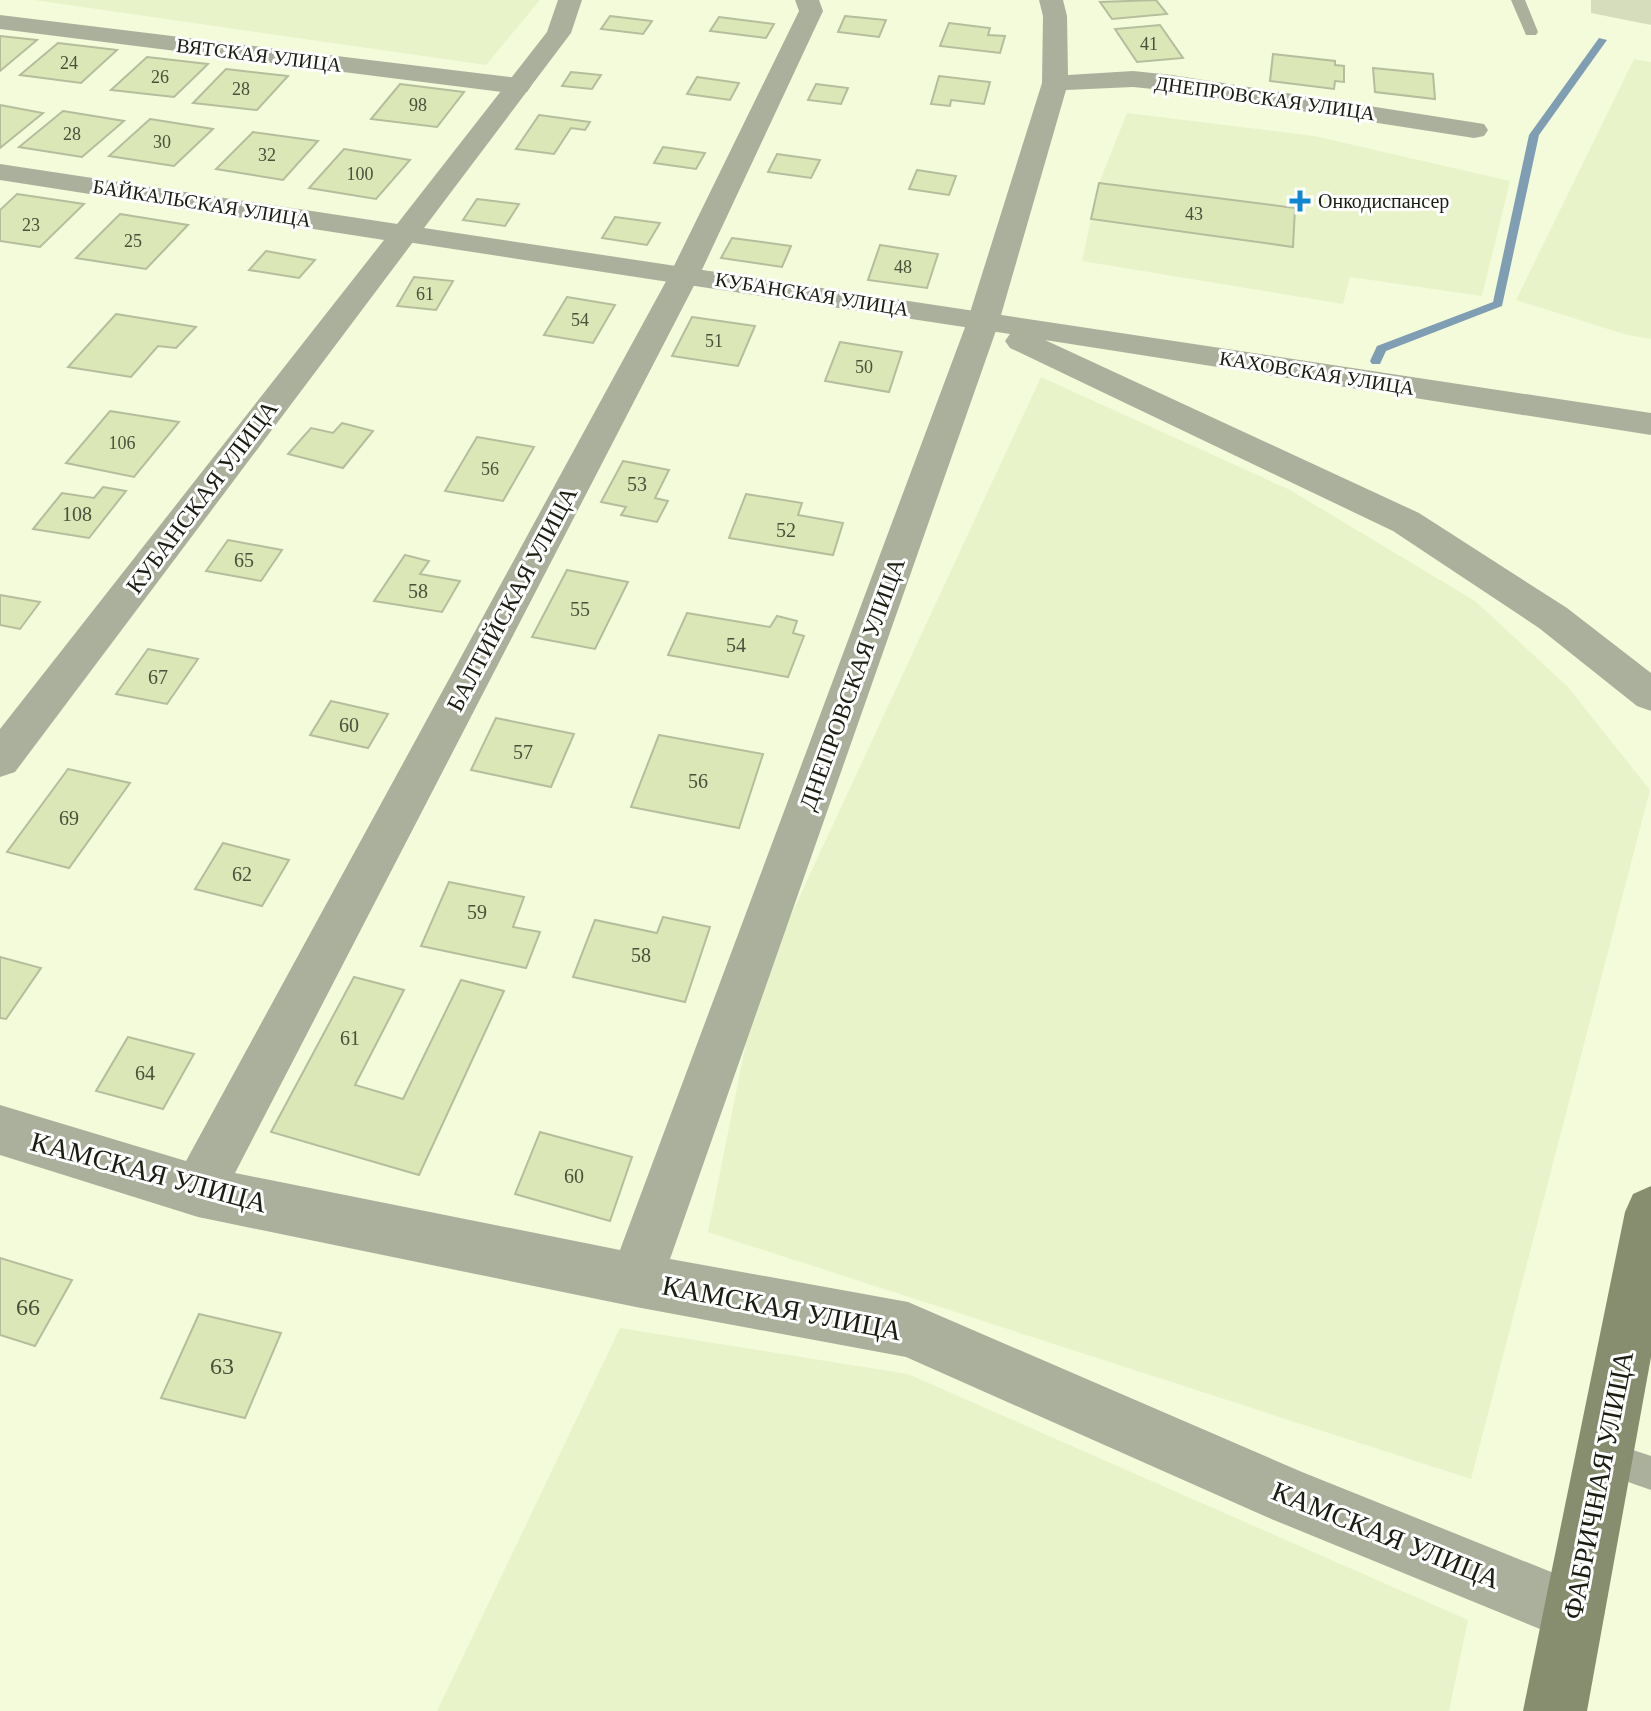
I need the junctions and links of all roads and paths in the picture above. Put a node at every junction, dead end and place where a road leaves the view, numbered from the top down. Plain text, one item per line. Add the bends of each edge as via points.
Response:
1 (570, 0) edge
2 (807, 0) edge
3 (1051, 0) edge
4 (1518, 0) edge
5 (0, 22) edge
6 (1531, 32) dead end
7 (1055, 83) junction
8 (518, 86) junction
9 (1474, 130) dead end
10 (0, 172) edge
11 (404, 234) junction
12 (685, 274) junction
13 (983, 322) junction
14 (1651, 424) edge
15 (1651, 695) edge
16 (0, 760) edge
17 (0, 1130) edge
18 (198, 1191) junction
19 (1651, 1212) edge
20 (636, 1280) junction
21 (1627, 1465) edge
22 (1574, 1612) junction
23 (1555, 1711) edge

1 - 8 street, КУБАНСКАЯ УЛИЦА via 559,33
2 - 12 street, БАЛТИЙСКАЯ УЛИЦА via 811,11
3 - 7 street, ДНЕПРОВСКАЯ УЛИЦА
4 - 6 lane
5 - 8 street, ВЯТСКАЯ УЛИЦА
7 - 9 street, ДНЕПРОВСКАЯ УЛИЦА via 1172,83
7 - 13 street, ДНЕПРОВСКАЯ УЛИЦА
8 - 11 street, КУБАНСКАЯ УЛИЦА
10 - 11 street, БАЙКАЛЬСКАЯ УЛИЦА
11 - 12 street, КУБАНСКАЯ УЛИЦА
11 - 16 street, КУБАНСКАЯ УЛИЦА
12 - 13 street, КУБАНСКАЯ УЛИЦА
12 - 18 street, БАЛТИЙСКАЯ УЛИЦА
13 - 14 street, КАХОВСКАЯ УЛИЦА
13 - 15 street via 1406,522 1553,618
13 - 20 street, ДНЕПРОВСКАЯ УЛИЦА
17 - 18 street, КАМСКАЯ УЛИЦА
18 - 20 street, КАМСКАЯ УЛИЦА
19 - 21 main road, ФАБРИЧНАЯ УЛИЦА
20 - 22 street, КАМСКАЯ УЛИЦА via 908,1330 1290,1497
21 - 22 main road, ФАБРИЧНАЯ УЛИЦА
22 - 23 main road, ФАБРИЧНАЯ УЛИЦА

